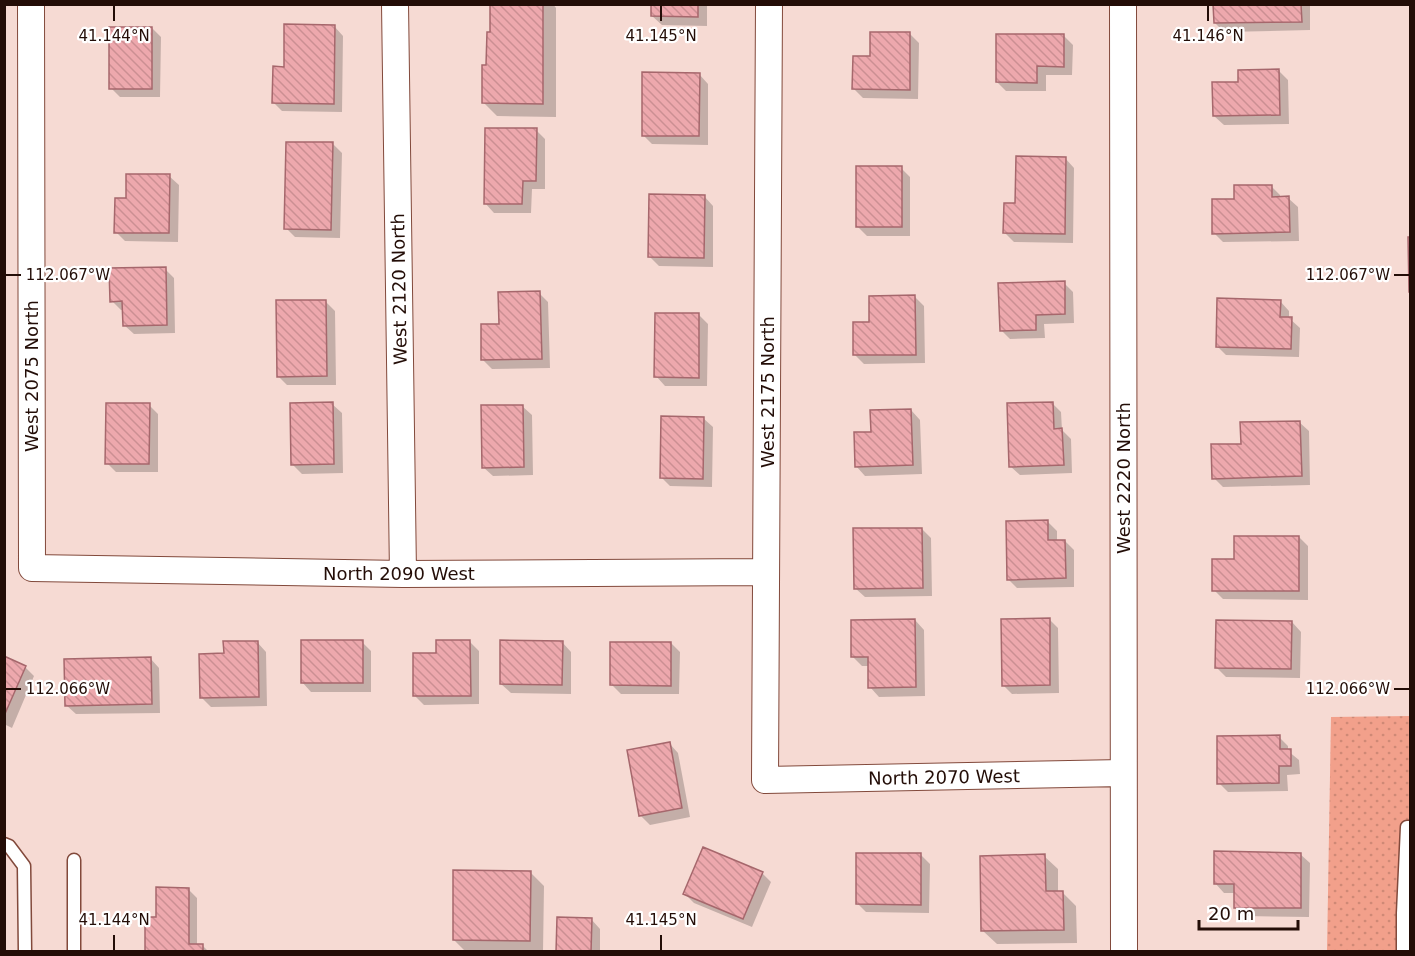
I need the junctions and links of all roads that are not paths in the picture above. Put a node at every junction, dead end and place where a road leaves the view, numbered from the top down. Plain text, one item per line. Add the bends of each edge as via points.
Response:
1 (31, 4) edge
2 (395, 4) edge
3 (769, 4) edge
4 (1123, 4) edge
5 (32, 568) joint
6 (766, 572) junction
7 (403, 574) junction
8 (1123, 773) junction
9 (765, 780) joint
10 (1410, 827) edge
11 (4, 844) edge
12 (74, 860) dead end
13 (1407, 913) edge
14 (24, 951) edge
15 (74, 951) edge
16 (1124, 951) edge
17 (1403, 951) edge

1 - 5 street, West 2075 North
2 - 7 street, West 2120 North
3 - 6 street, West 2175 North
4 - 8 street, West 2220 North
5 - 7 street, North 2090 West
6 - 7 street, North 2090 West
6 - 9 street, West 2175 North
8 - 9 street, North 2070 West
8 - 16 street, West 2220 North
10 - 13 lane
11 - 14 lane via 24,866
12 - 15 lane
13 - 17 lane

